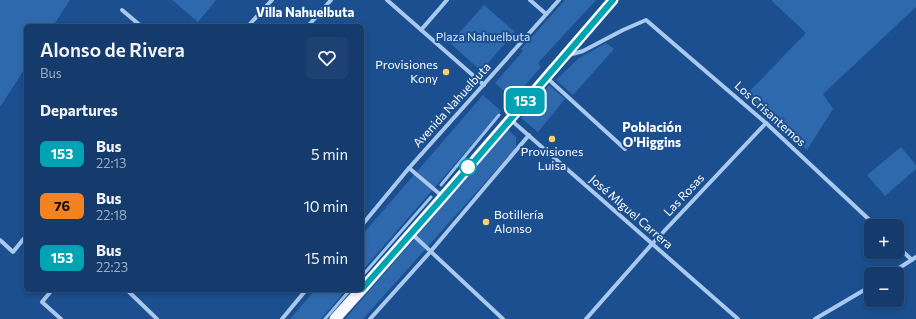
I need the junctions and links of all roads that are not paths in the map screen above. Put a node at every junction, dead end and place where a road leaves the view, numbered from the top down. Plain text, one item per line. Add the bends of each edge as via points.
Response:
1 (272, 0) edge
2 (331, 0) edge
3 (388, 0) edge
4 (447, 0) edge
5 (530, 0) edge
6 (559, 0) edge
7 (613, 0) edge
8 (122, 10) dead end
9 (546, 14) junction
10 (140, 24) edge
11 (250, 24) edge
12 (310, 24) edge
13 (421, 30) junction
14 (564, 57) junction
15 (546, 77) junction
16 (484, 85) junction
17 (510, 119) junction
18 (766, 123) junction
19 (529, 135) junction
20 (625, 149) dead end
21 (409, 168) junction
22 (443, 197) junction
23 (869, 219) edge
24 (364, 222) edge
25 (411, 233) junction
26 (24, 238) edge
27 (0, 240) edge
28 (652, 244) junction
29 (431, 251) junction
30 (904, 251) edge
31 (914, 259) edge
32 (901, 267) edge
33 (364, 286) edge
34 (864, 290) edge
35 (50, 292) edge
36 (129, 292) edge
37 (304, 292) edge
38 (358, 292) edge
39 (61, 319) edge
40 (157, 319) edge
41 (282, 319) edge
42 (335, 319) edge
43 (370, 319) edge
44 (503, 319) edge
45 (586, 319) edge
46 (738, 319) edge
47 (815, 319) edge

1 - 11 street
2 - 12 street
3 - 13 street
4 - 13 street
5 - 9 street
6 - 9 street, Avenida Nahuelbuta
7 - 14 highway
8 - 10 street
9 - 16 street, Avenida Nahuelbuta
13 - 16 street
14 - 15 highway
14 - 18 street, Los Crisantemos via 583,51 646,20
15 - 17 highway
15 - 20 street
16 - 21 street, Avenida Nahuelbuta
17 - 19 street, José MIguel Carrera
17 - 22 highway
18 - 23 street, Los Crisantemos
18 - 28 street, Las Rosas
19 - 28 street, José MIguel Carrera
19 - 29 street
21 - 22 street
21 - 24 street, Avenida Nahuelbuta
22 - 25 highway
25 - 29 street
25 - 33 highway
26 - 27 street via 13,252
28 - 45 street, Las Rosas
28 - 46 street, José MIguel Carrera
29 - 43 street
29 - 44 street
30 - 31 street
31 - 32 street
34 - 47 street
35 - 39 street via 42,302
36 - 40 street
37 - 41 street
38 - 42 highway

